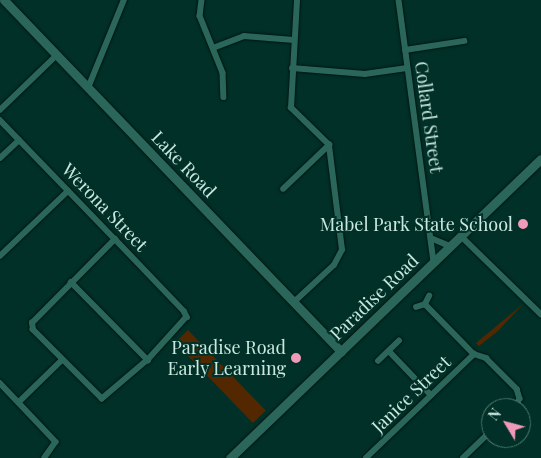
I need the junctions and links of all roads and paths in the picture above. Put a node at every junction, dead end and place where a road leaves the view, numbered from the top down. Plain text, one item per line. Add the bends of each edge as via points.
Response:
1 (4, 0) edge
2 (124, 0) edge
3 (202, 0) edge
4 (297, 0) edge
5 (399, 0) edge
6 (294, 40) junction
7 (464, 41) dead end
8 (213, 48) junction
9 (405, 50) junction
10 (56, 56) junction
11 (292, 68) junction
12 (407, 68) junction
13 (88, 88) junction
14 (224, 97) dead end
15 (0, 110) edge
16 (0, 120) edge
17 (19, 140) junction
18 (329, 145) junction
19 (0, 158) edge
20 (541, 159) edge
21 (282, 189) dead end
22 (68, 191) junction
23 (461, 236) junction
24 (431, 238) junction
25 (115, 239) junction
26 (450, 246) junction
27 (0, 256) edge
28 (434, 262) junction
29 (72, 282) junction
30 (429, 296) dead end
31 (294, 302) junction
32 (425, 304) junction
33 (416, 307) dead end
34 (541, 314) edge
35 (399, 341) dead end
36 (341, 351) junction
37 (389, 351) junction
38 (476, 354) junction
39 (62, 360) junction
40 (148, 360) junction
41 (378, 361) dead end
42 (0, 383) edge
43 (431, 395) junction
44 (517, 398) edge
45 (19, 402) junction
46 (481, 440) edge
47 (45, 458) edge
48 (230, 458) edge
49 (366, 458) edge
50 (462, 458) edge

1 - 10 street, Lake Road
2 - 13 street
3 - 8 street via 200,16
4 - 6 street
5 - 9 street, Collard Street
6 - 8 street via 244,36
6 - 11 street
7 - 9 street
8 - 14 street via 223,73
9 - 12 street, Collard Street
10 - 13 street, Lake Road
10 - 15 street
11 - 12 street via 365,74
11 - 18 street via 290,108
12 - 24 street, Collard Street
13 - 31 street, Lake Road
16 - 17 street, Werona Street
17 - 19 street
17 - 22 street, Werona Street
18 - 21 street
18 - 31 street via 340,258
20 - 23 street, Paradise Road
22 - 25 street, Werona Street
22 - 27 street
23 - 26 street, Paradise Road
23 - 34 street
24 - 26 street via 437,244
24 - 28 street, Collard Street
25 - 29 street
25 - 40 street, Werona Street via 187,317
26 - 28 street, Paradise Road
28 - 36 street, Paradise Road
29 - 39 street via 32,323
29 - 40 street
30 - 32 street
31 - 36 street, Lake Road
32 - 33 street
32 - 38 street
35 - 37 street
36 - 48 street, Paradise Road
37 - 41 street
37 - 43 street
38 - 43 street, Janice Street
38 - 44 street via 517,389
39 - 40 street via 102,398
39 - 45 street
42 - 45 street
43 - 49 street, Janice Street
45 - 47 street via 56,442
46 - 50 street

